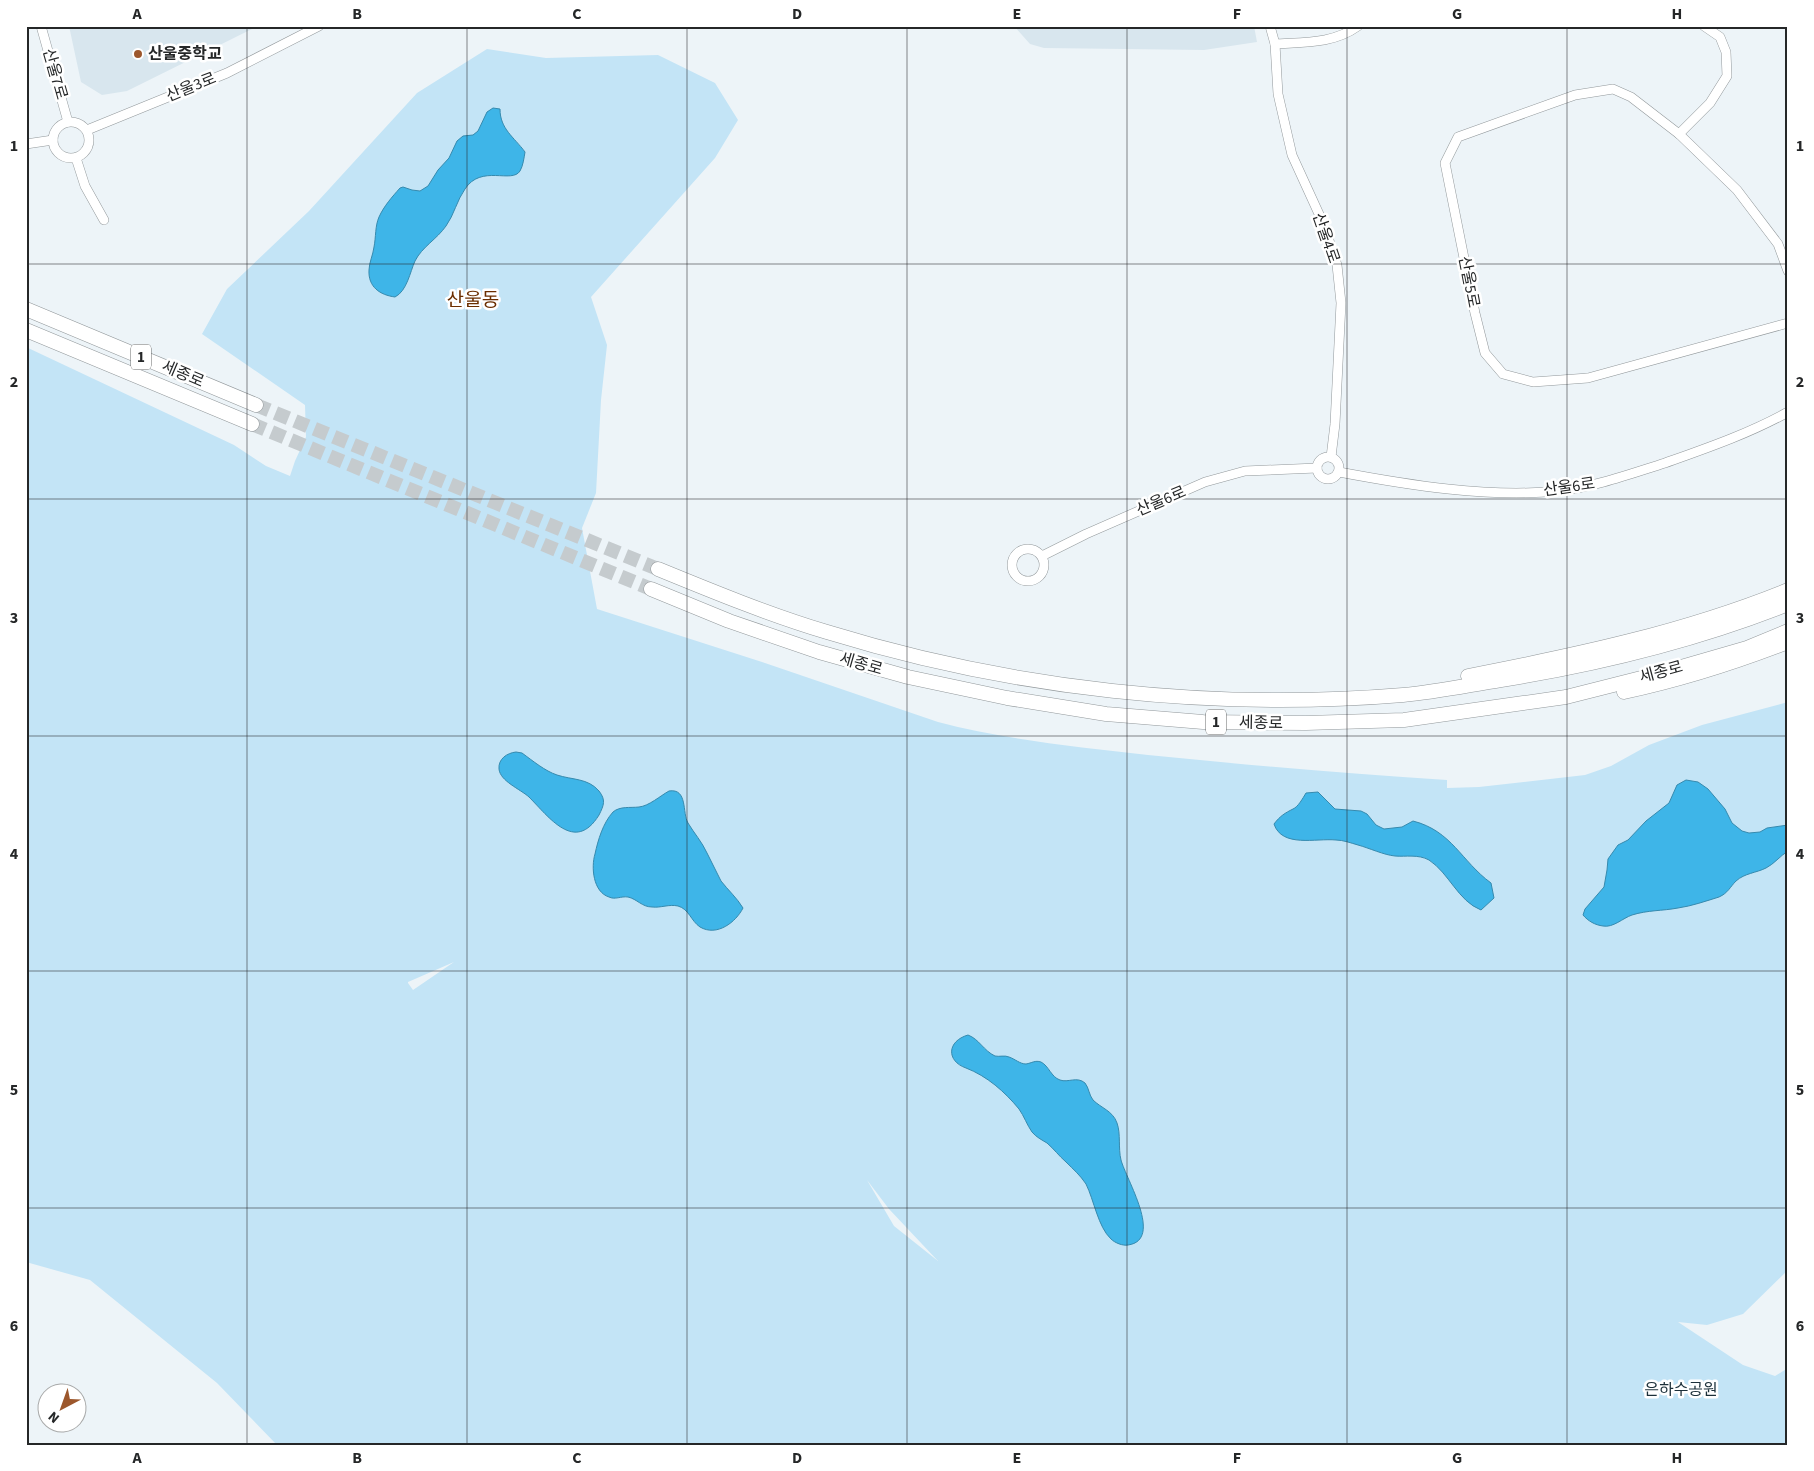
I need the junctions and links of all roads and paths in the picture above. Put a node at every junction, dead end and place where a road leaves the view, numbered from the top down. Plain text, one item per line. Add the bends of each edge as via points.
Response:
1 (41, 26) edge
2 (319, 26) edge
3 (1270, 26) edge
4 (1358, 26) edge
5 (1704, 26) edge
6 (1275, 44) junction
7 (68, 122) junction
8 (87, 130) junction
9 (1679, 134) junction
10 (53, 140) junction
11 (26, 144) edge
12 (76, 158) junction
13 (104, 220) dead end
14 (1788, 271) edge
15 (26, 309) edge
16 (1788, 323) edge
17 (26, 330) edge
18 (256, 405) tunnel mouth
19 (1788, 412) edge
20 (252, 424) tunnel mouth
21 (1331, 458) junction
22 (1317, 468) junction
23 (1339, 472) junction
24 (1042, 556) dead end
25 (658, 569) tunnel mouth
26 (651, 590) tunnel mouth
27 (1788, 590) edge
28 (1788, 604) edge
29 (1788, 631) edge
30 (1788, 642) edge
31 (1308, 701) junction
32 (1306, 723) junction

1 - 7 street, 산울7로
2 - 8 street, 산울3로 via 226,73
3 - 6 street, 산울4로
4 - 6 street via 1346,35 1322,42
5 - 9 street via 1720,37 1726,52 1727,76 1710,103
6 - 21 street, 산울4로 via 1278,94 1292,155 1324,225 1337,265 1341,302
7 - 8 street via 78,122
7 - 10 street via 56,129
8 - 12 street via 90,142 85,152
9 - 14 street, 산울5로 via 1737,190 1778,244
9 - 16 street, 산울5로 via 1631,97 1613,89 1575,95 1458,137 1445,163 1484,353 1504,374 1533,382 1588,378
10 - 11 street
10 - 12 street via 54,147 62,156
12 - 13 street via 85,186
15 - 18 highway, 세종로 / 1
17 - 20 highway, 세종로 / 1
19 - 23 street, 산울6로 via 1723,443 1604,482 1558,491 1486,492
21 - 22 street via 1321,459
21 - 23 street via 1338,462
22 - 23 street via 1320,477 1328,480
22 - 24 street, 산울6로 via 1245,471 1206,482
25 - 31 highway, 세종로 / 1 via 827,632 910,655 1006,675 1117,692 1205,699
26 - 32 highway, 세종로 / 1 via 819,652 908,677 1007,698 1106,714 1193,721
27 - 31 highway via 1670,631 1543,662 1423,685
28 - 31 highway, 세종로 / 1 via 1741,623 1566,670 1406,695
29 - 32 highway, 세종로 / 1 via 1746,648 1566,697 1404,720
30 - 32 highway via 1667,683 1550,707 1442,723 1393,726

